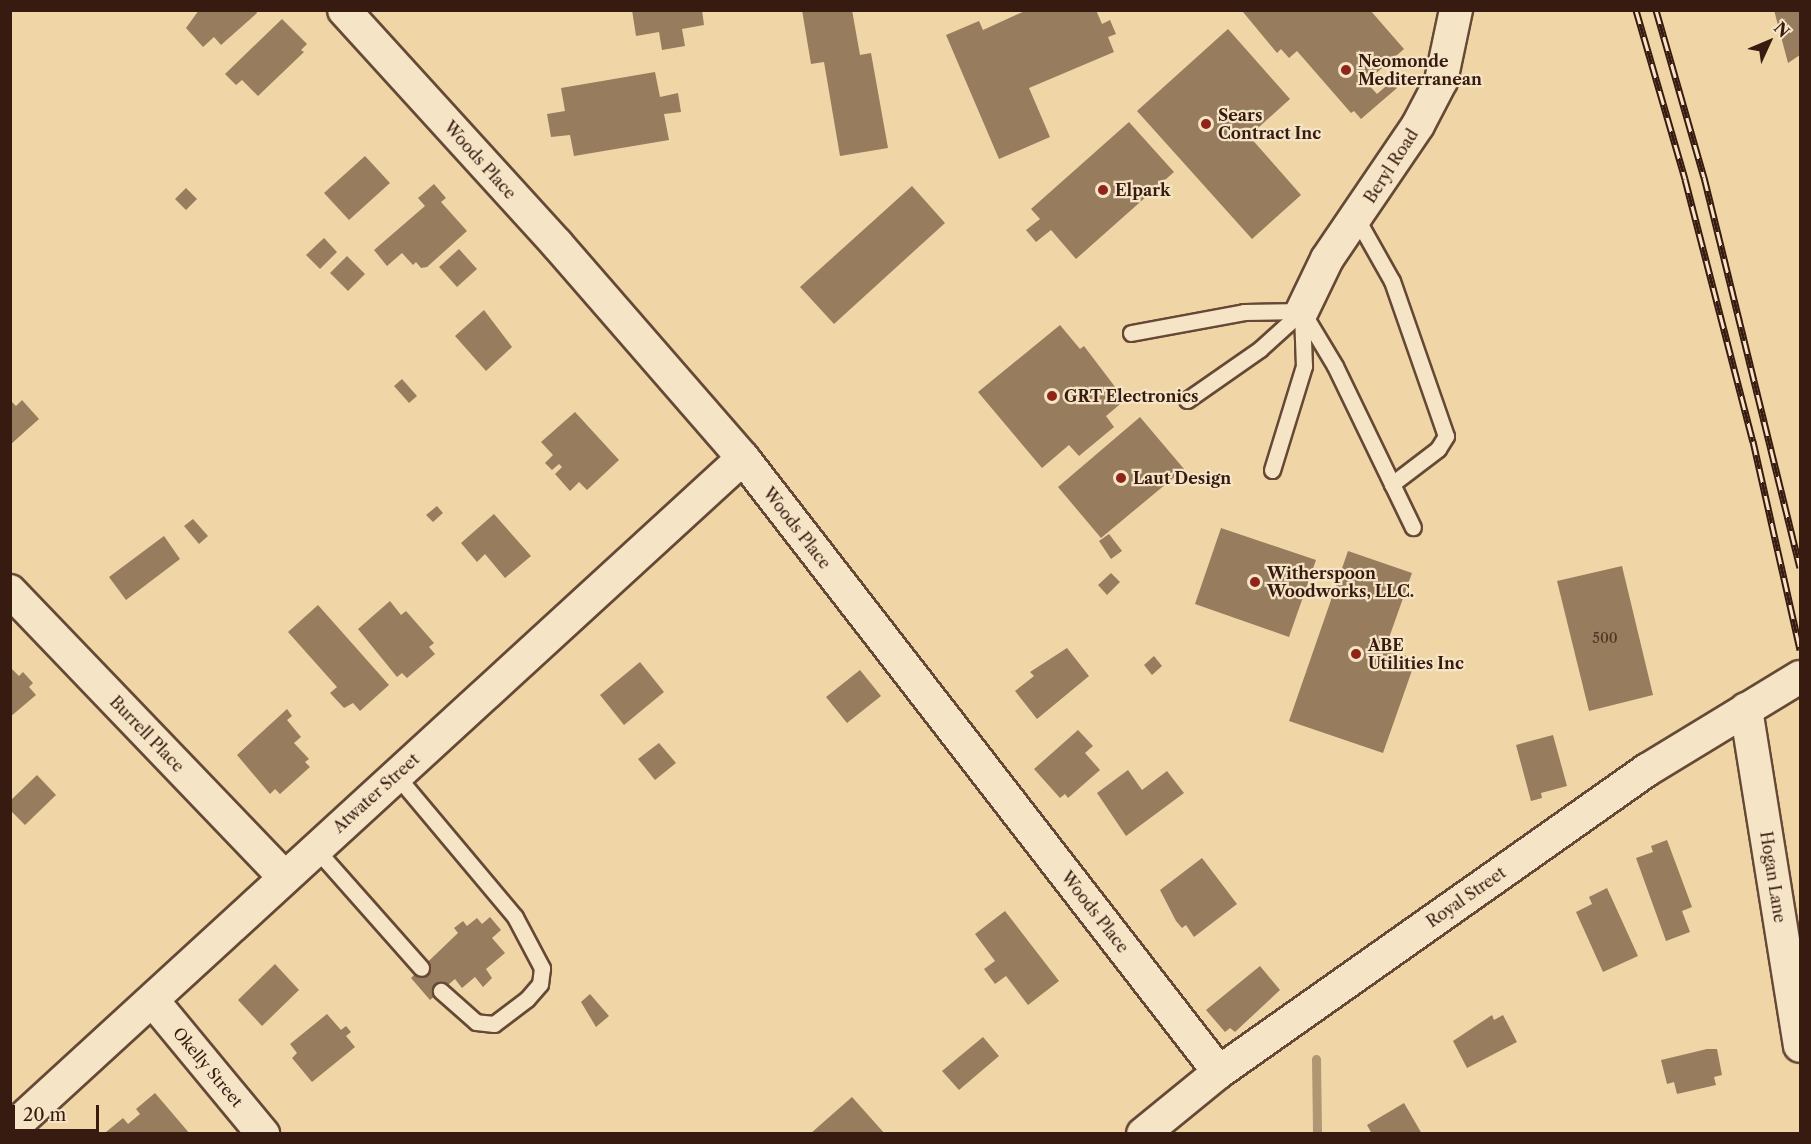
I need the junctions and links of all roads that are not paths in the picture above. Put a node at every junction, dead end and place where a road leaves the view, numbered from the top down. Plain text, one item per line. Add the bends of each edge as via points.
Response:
1 (344, 10) edge
2 (1456, 10) edge
3 (1357, 219) junction
4 (1302, 311) junction
5 (1131, 333) dead end
6 (1187, 400) dead end
7 (743, 458) junction
8 (1272, 470) dead end
9 (1392, 484) junction
10 (1413, 527) dead end
11 (10, 591) edge
12 (1800, 677) edge
13 (1746, 709) junction
14 (396, 775) junction
15 (315, 848) junction
16 (284, 877) junction
17 (421, 968) dead end
18 (441, 991) dead end
19 (153, 1002) junction
20 (1800, 1046) edge
21 (1220, 1072) junction
22 (10, 1130) edge
23 (263, 1134) edge
24 (1143, 1134) edge

1 - 7 street, Woods Place via 557,244
2 - 3 street, Beryl Road via 1441,81 1418,125
3 - 4 street, Beryl Road via 1327,259
3 - 9 lane via 1392,281 1446,436 1438,449
4 - 5 lane via 1244,312
4 - 6 lane via 1260,349
4 - 8 lane via 1304,366
4 - 9 lane via 1335,366
7 - 14 street, Atwater Street
7 - 21 street, Woods Place
9 - 10 lane
11 - 16 street, Burrell Place
12 - 13 street, Royal Street
13 - 20 street, Hogan Lane
13 - 21 street, Royal Street via 1647,770
14 - 15 street, Atwater Street
14 - 18 lane via 515,917 542,968 540,984 494,1024 476,1022
15 - 16 street, Atwater Street
15 - 17 lane
16 - 19 street, Atwater Street
19 - 22 street, Atwater Street
19 - 23 street, Okelly Street
21 - 24 street, Royal Street

